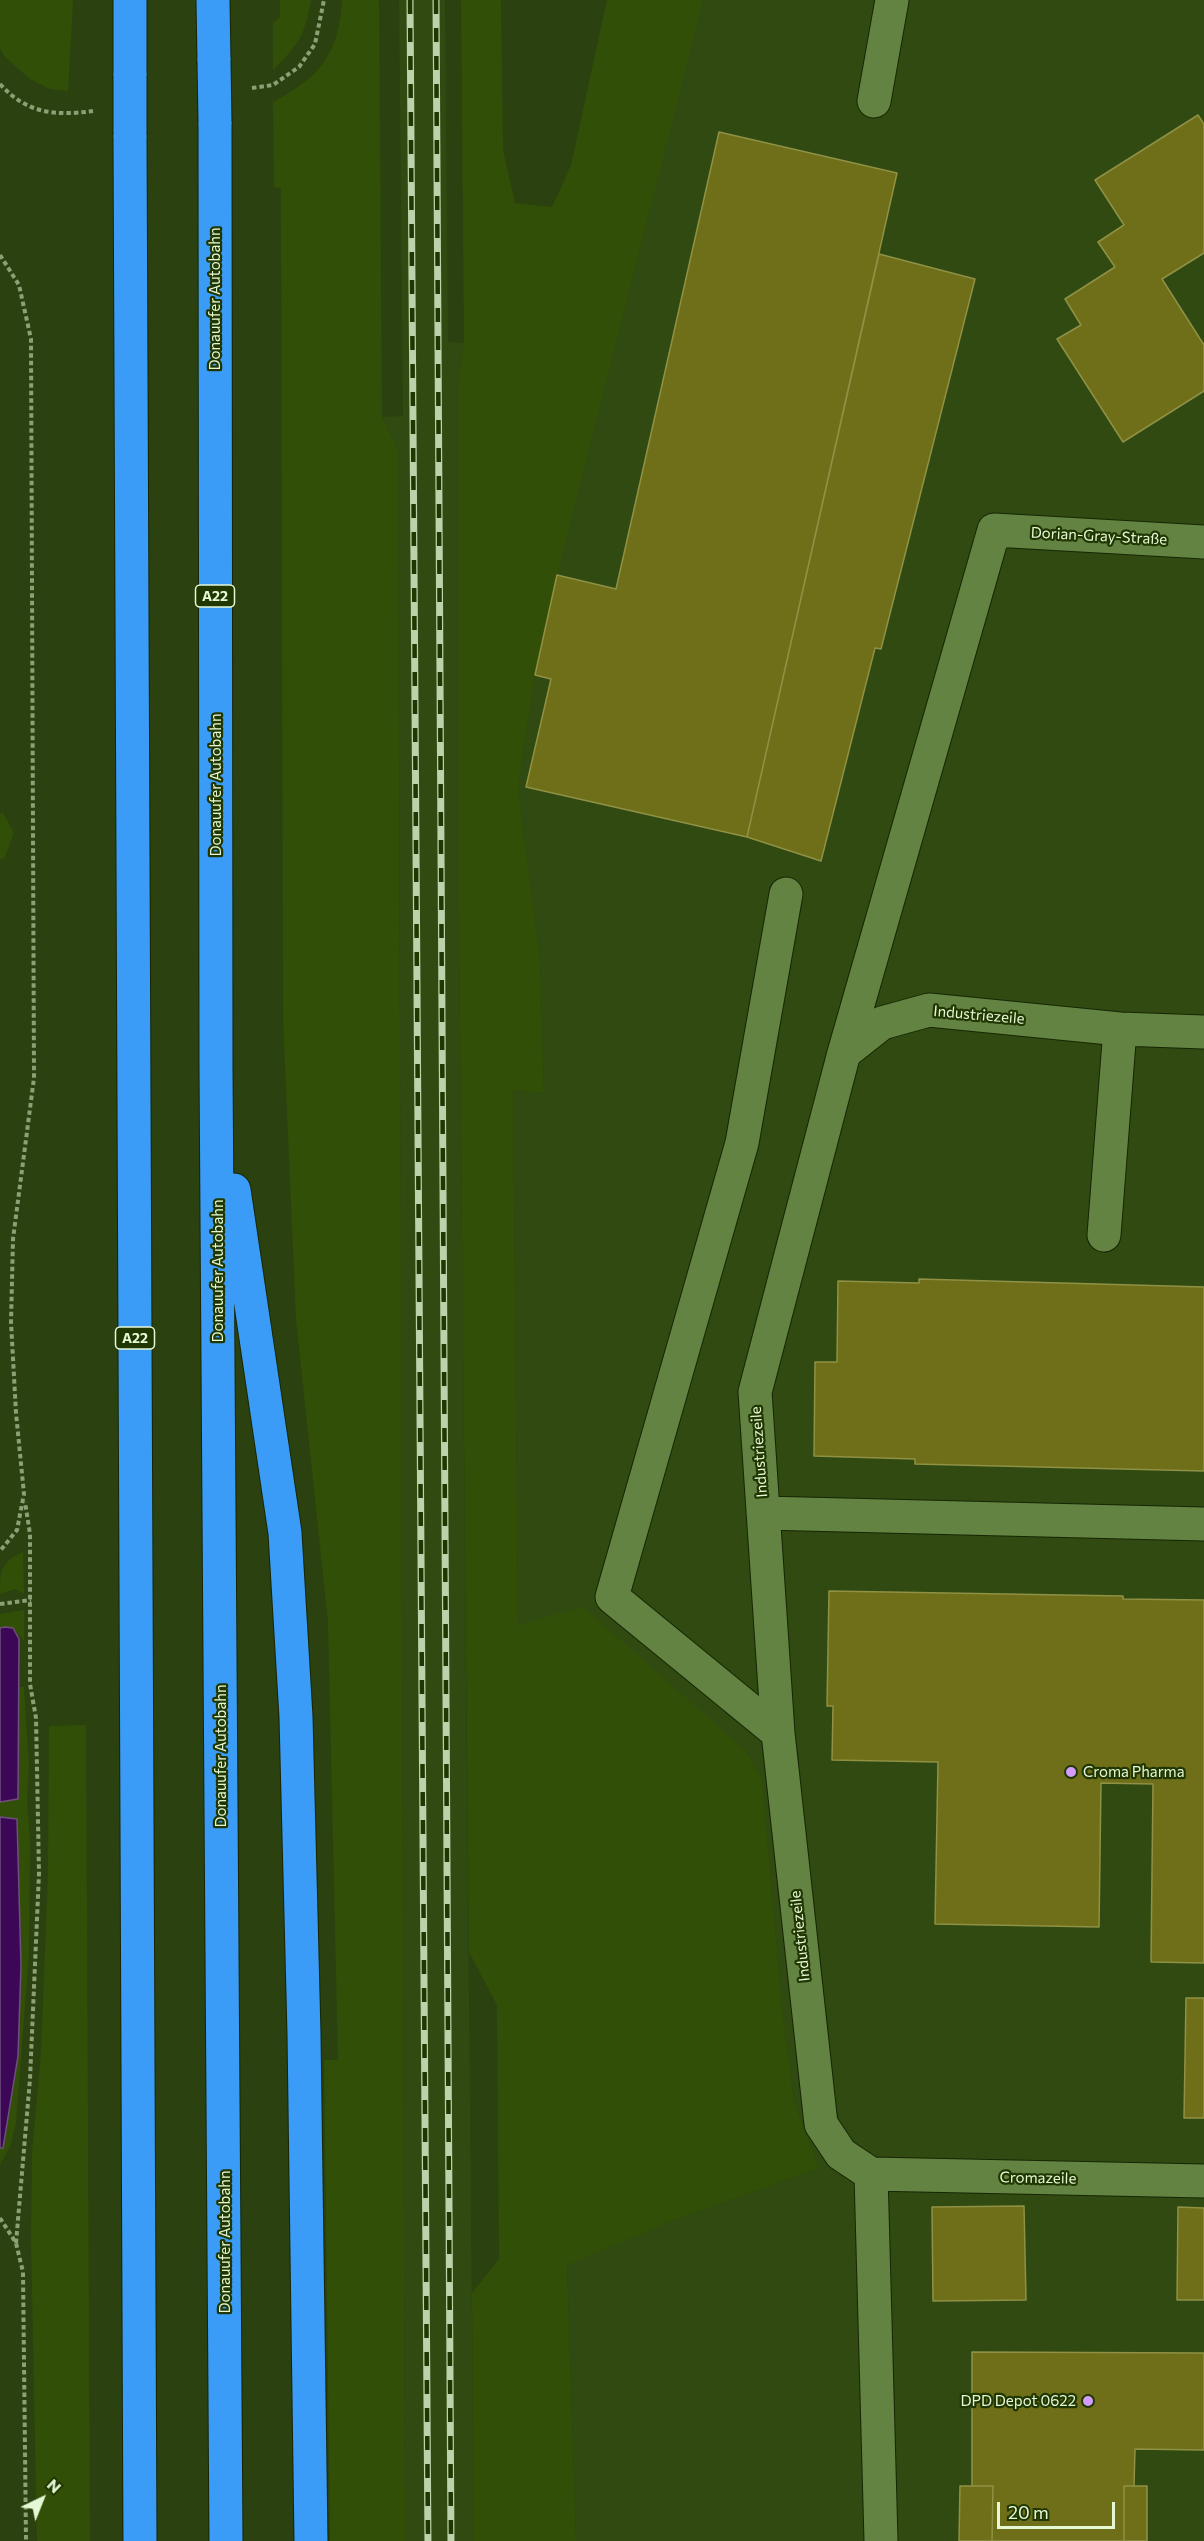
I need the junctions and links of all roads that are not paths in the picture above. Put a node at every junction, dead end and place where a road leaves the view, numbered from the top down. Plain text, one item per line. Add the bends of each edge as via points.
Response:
1 (130, 0) edge
2 (213, 0) edge
3 (892, 0) edge
4 (874, 101) dead end
5 (1204, 542) edge
6 (786, 894) dead end
7 (1120, 1029) junction
8 (1204, 1032) edge
9 (844, 1053) junction
10 (216, 1069) junction
11 (1104, 1236) dead end
12 (763, 1513) junction
13 (1204, 1524) edge
14 (778, 1733) junction
15 (871, 2174) junction
16 (1204, 2181) edge
17 (140, 2541) edge
18 (226, 2541) edge
19 (311, 2541) edge
20 (880, 2541) edge

1 - 17 highway, A22, bridge
2 - 10 highway, Donauufer Autobahn / A22, bridge
3 - 4 street
5 - 9 street, Dorian-Gray-Straße via 994,530
6 - 14 street via 742,1143 612,1597
7 - 8 street, Industriezeile
7 - 9 street, Industriezeile via 929,1010 882,1023
7 - 11 street
9 - 12 street, Industriezeile via 755,1392
10 - 18 highway, Donauufer Autobahn / A22
10 - 19 highway via 286,1545 297,1729
12 - 13 street
12 - 14 street, Industriezeile
14 - 15 street, Industriezeile via 821,2124 841,2154
15 - 16 street, Cromazeile
15 - 20 street

